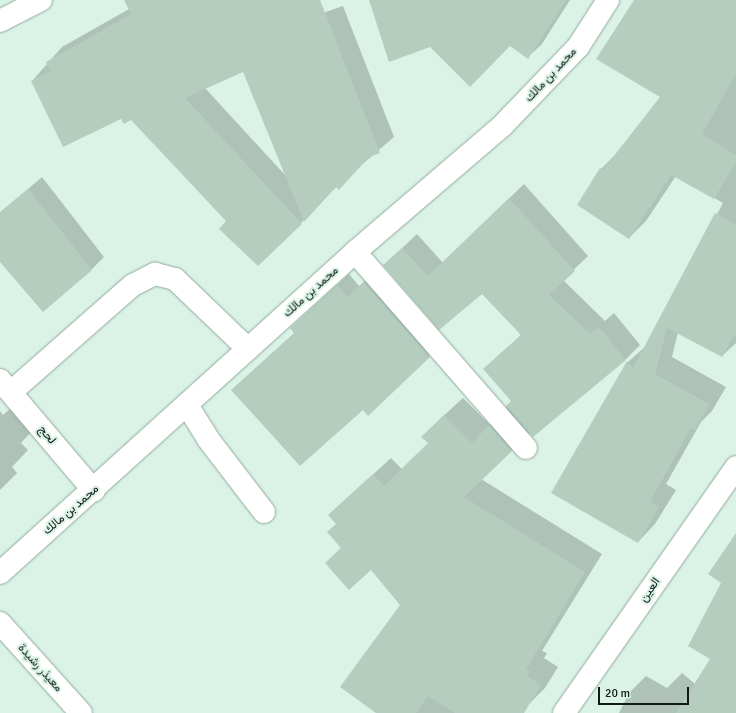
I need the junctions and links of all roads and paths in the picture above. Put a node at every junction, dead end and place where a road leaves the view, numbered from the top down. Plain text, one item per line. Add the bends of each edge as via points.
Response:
1 (41, 0) edge
2 (608, 0) edge
3 (0, 21) edge
4 (355, 252) junction
5 (248, 349) junction
6 (5, 386) edge
7 (187, 405) junction
8 (526, 448) dead end
9 (736, 467) edge
10 (94, 491) junction
11 (264, 512) dead end
12 (0, 573) edge
13 (0, 623) edge
14 (81, 713) edge
15 (564, 713) edge

1 - 3 street
2 - 4 street, محمد بن مالك via 578,47 539,90 502,126
4 - 5 street, محمد بن مالك
4 - 8 street
5 - 6 street via 175,279 155,274 133,284
5 - 7 street, محمد بن مالك
6 - 10 street, لحج
7 - 10 street, محمد بن مالك
7 - 11 street via 208,439
9 - 15 street, العين
10 - 12 street, محمد بن مالك
13 - 14 street, معيذر رشيدة

